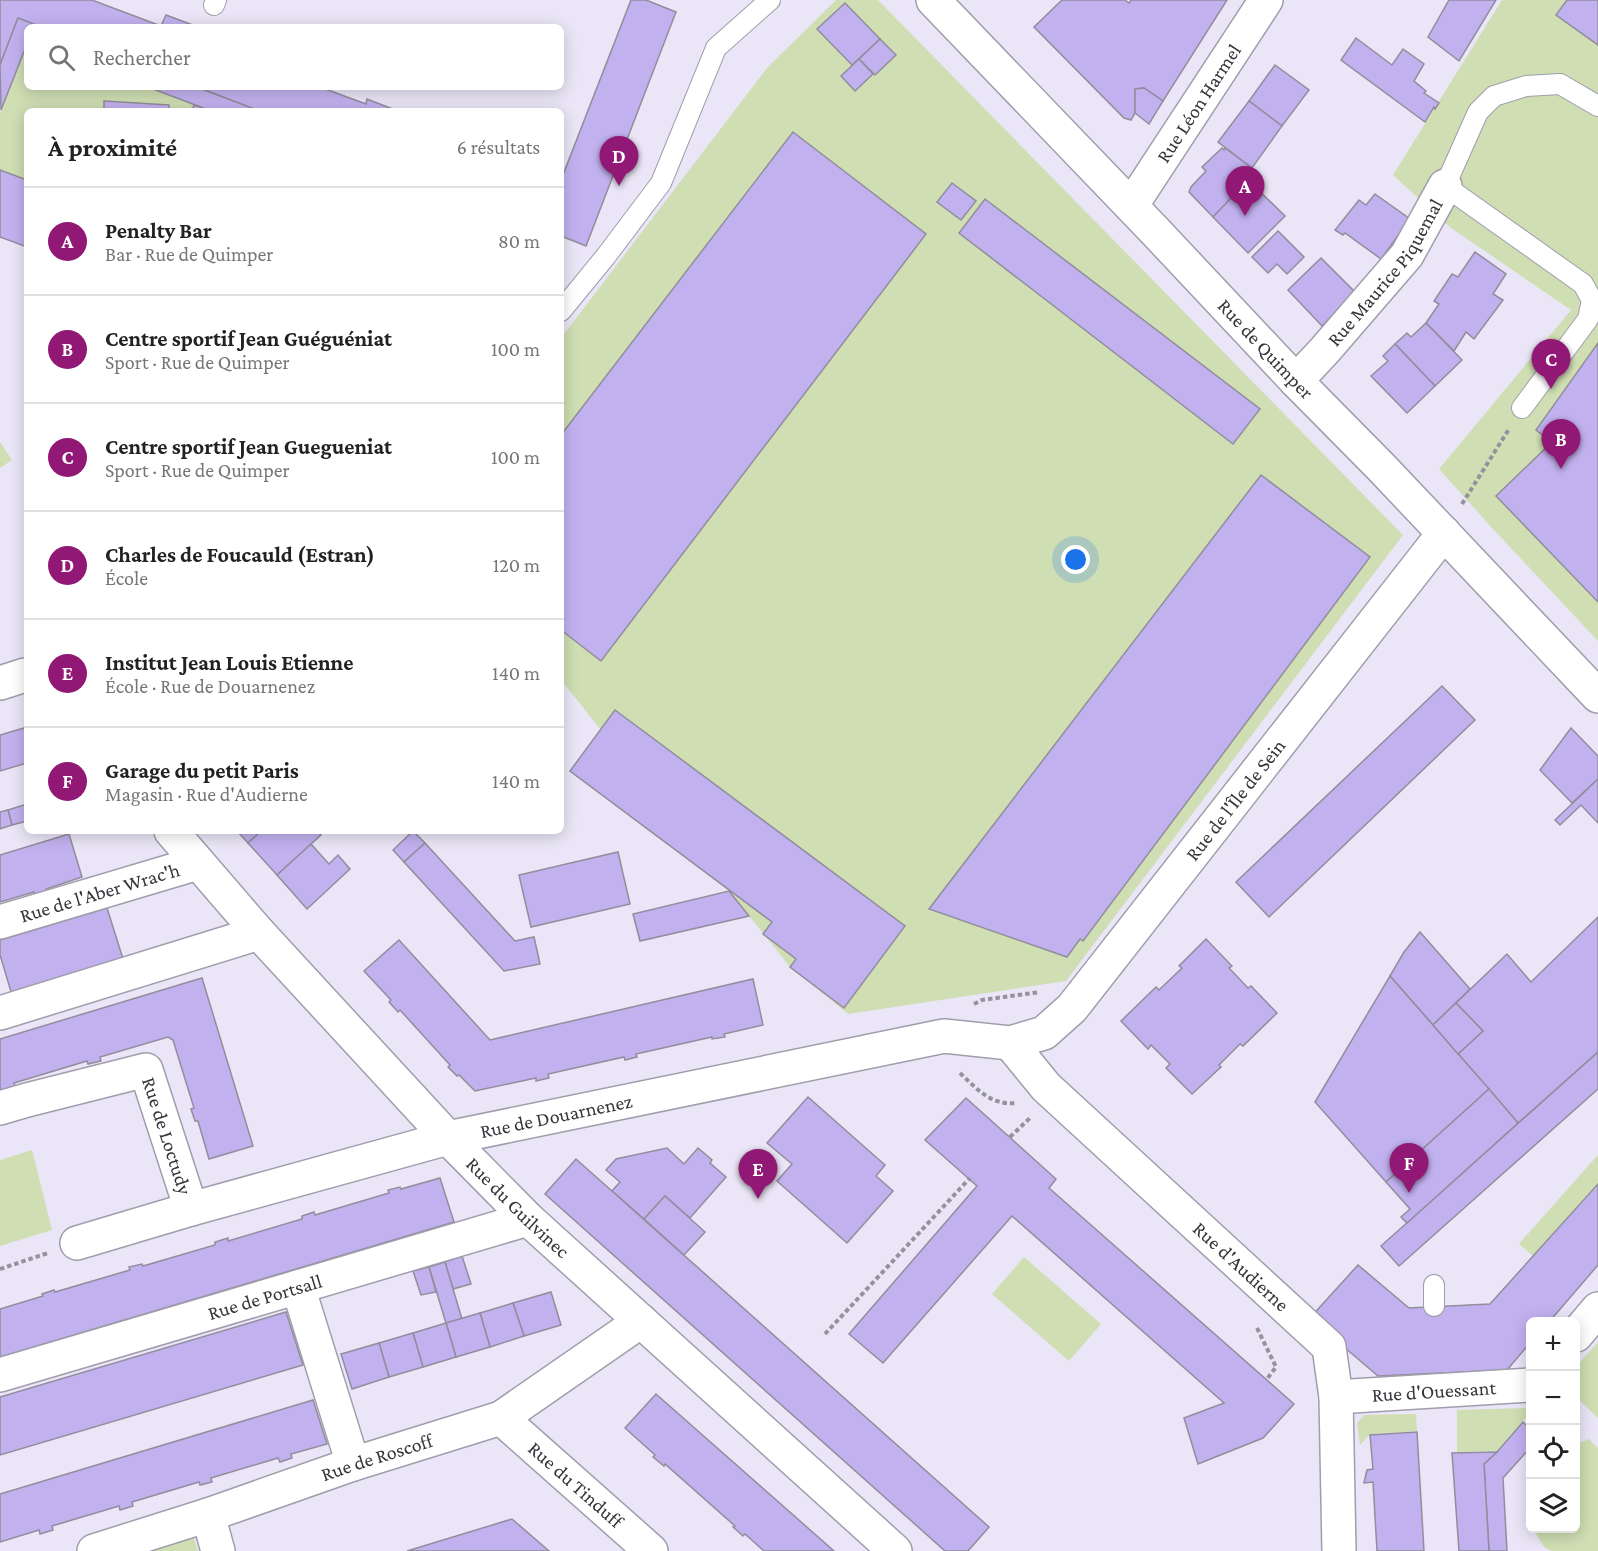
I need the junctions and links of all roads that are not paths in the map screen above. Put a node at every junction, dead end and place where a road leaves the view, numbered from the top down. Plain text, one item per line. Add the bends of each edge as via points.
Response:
1 (770, 0) edge
2 (933, 0) edge
3 (1266, 0) edge
4 (1598, 106) edge
5 (1445, 186) junction
6 (1131, 206) junction
7 (564, 307) edge
8 (1296, 381) junction
9 (1522, 408) road end
10 (1444, 533) junction
11 (1598, 696) edge
12 (174, 834) edge
13 (198, 863) junction
14 (0, 922) edge
15 (259, 933) junction
16 (0, 1013) edge
17 (1010, 1043) junction
18 (0, 1108) edge
19 (448, 1138) junction
20 (191, 1209) junction
21 (528, 1218) junction
22 (77, 1243) road end
23 (1434, 1285) dead end
24 (298, 1287) junction
25 (1434, 1306) dead end
26 (1598, 1309) edge
27 (640, 1321) junction
28 (1580, 1329) edge
29 (0, 1375) edge
30 (1526, 1385) edge
31 (1336, 1396) junction
32 (501, 1418) junction
33 (352, 1464) junction
34 (208, 1515) junction
35 (94, 1551) edge
36 (218, 1551) edge
37 (651, 1551) edge
38 (895, 1551) edge
39 (1339, 1551) edge

1 - 7 lane via 716,48 661,183
2 - 6 street, Rue de Quimper
3 - 6 street, Rue Léon Harmel
4 - 5 lane, Rue Maurice Piquemal via 1560,84 1526,86 1494,96 1478,112
5 - 8 street, Rue Maurice Piquemal via 1407,255
5 - 9 lane via 1582,284 1592,300 1588,319
6 - 8 street, Rue de Quimper
8 - 10 street, Rue de Quimper
10 - 11 street, Rue de Quimper
10 - 17 street, Rue de l'Île de Sein via 1072,1008 1044,1033
12 - 13 street, Rue du Guilvinec
13 - 14 street, Rue de l'Aber Wrac'h
13 - 15 street, Rue du Guilvinec
15 - 16 street
15 - 19 street, Rue du Guilvinec
17 - 19 street, Rue de Douarnenez via 944,1036
17 - 31 street, Rue d'Audierne via 1046,1087 1329,1347
18 - 20 street, Rue de Loctudy via 146,1070
19 - 20 street, Rue de Douarnenez
19 - 21 street, Rue du Guilvinec
20 - 22 street, Rue de Douarnenez
21 - 24 street, Rue de Portsall
21 - 27 street, Rue du Guilvinec
23 - 25 lane
24 - 29 street, Rue de Portsall
24 - 33 street
26 - 28 street
27 - 32 street, Rue de Roscoff
27 - 38 street, Rue du Guilvinec
30 - 31 street, Rue d'Ouessant via 1435,1382
31 - 39 street, Rue d'Audierne
32 - 33 street, Rue de Roscoff
32 - 37 street, Rue du Tinduff
33 - 34 street, Rue de Roscoff
34 - 35 street, Rue de Roscoff
34 - 36 street

